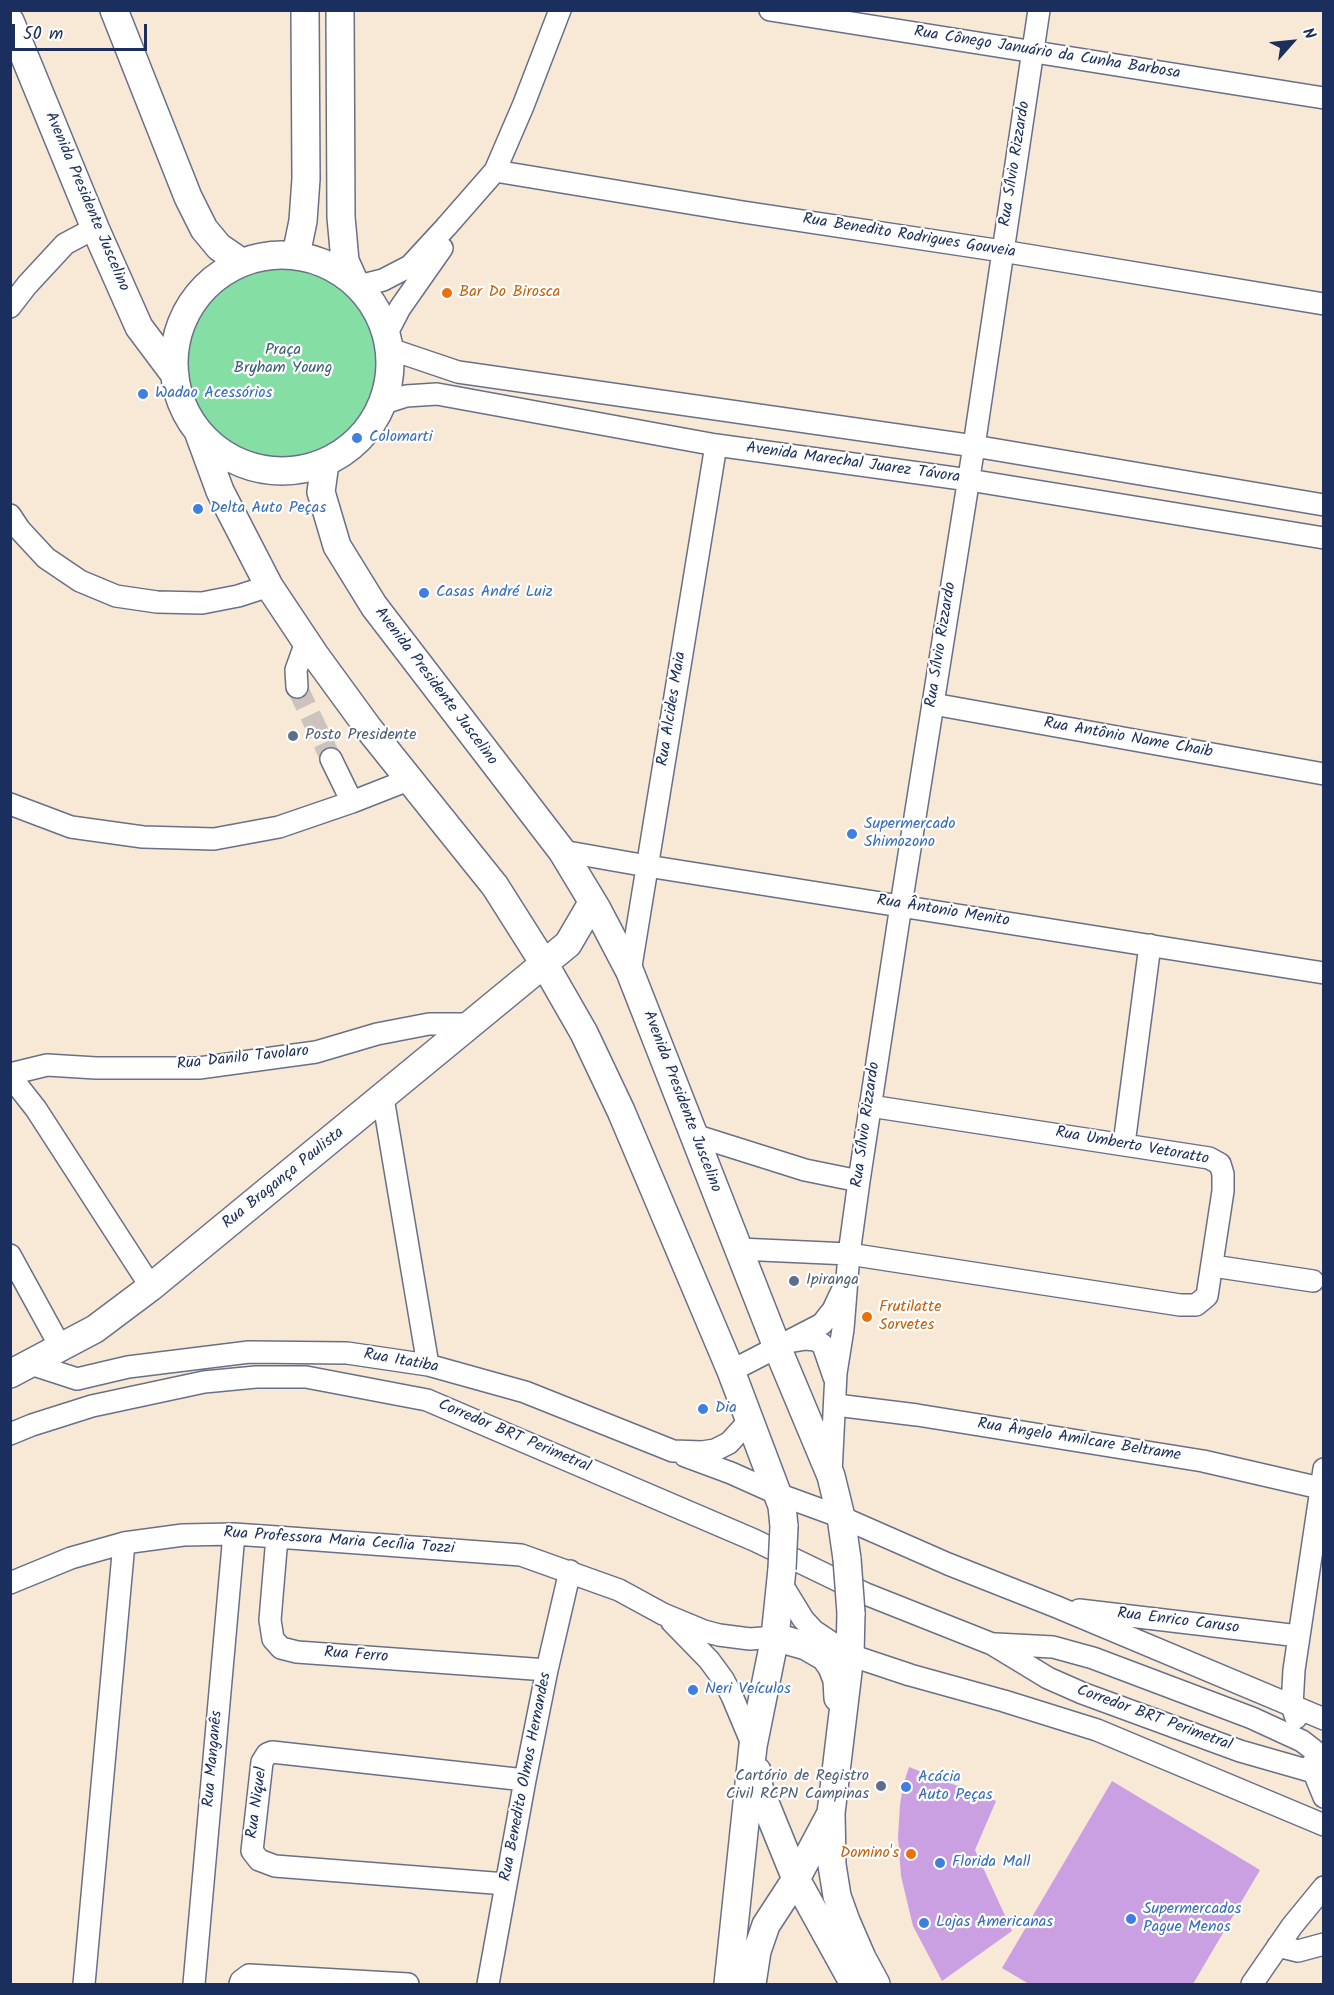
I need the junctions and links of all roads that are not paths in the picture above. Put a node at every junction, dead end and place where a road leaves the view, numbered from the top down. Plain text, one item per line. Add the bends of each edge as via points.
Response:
1 (114, 10) edge
2 (305, 10) edge
3 (340, 10) edge
4 (560, 10) edge
5 (770, 10) edge
6 (1039, 10) edge
7 (10, 21) edge
8 (1034, 51) junction
9 (1323, 98) edge
10 (489, 178) junction
11 (95, 228) junction
12 (1002, 251) junction
13 (296, 255) junction
14 (241, 262) junction
15 (356, 283) junction
16 (1323, 304) edge
17 (10, 307) edge
18 (389, 341) junction
19 (175, 375) junction
20 (384, 403) junction
21 (198, 431) junction
22 (717, 445) junction
23 (975, 446) junction
24 (325, 464) junction
25 (969, 480) junction
26 (1323, 505) edge
27 (10, 515) edge
28 (1323, 538) edge
29 (269, 586) junction
30 (306, 642) junction
31 (297, 687) tunnel mouth
32 (933, 704) junction
33 (331, 759) tunnel mouth
34 (1323, 774) edge
35 (408, 780) junction
36 (352, 802) junction
37 (10, 804) edge
38 (562, 851) junction
39 (647, 866) junction
40 (592, 903) junction
41 (901, 905) junction
42 (1150, 945) junction
43 (545, 964) junction
44 (630, 972) junction
45 (1323, 973) edge
46 (474, 1024) junction
47 (10, 1075) edge
48 (383, 1098) junction
49 (870, 1106) junction
50 (694, 1135) junction
51 (1124, 1144) junction
52 (859, 1181) junction
53 (738, 1249) junction
54 (849, 1254) junction
55 (10, 1255) edge
56 (1213, 1266) junction
57 (847, 1279) junction
58 (1313, 1281) dead end
59 (151, 1287) junction
60 (782, 1345) junction
61 (62, 1348) junction
62 (428, 1365) junction
63 (21, 1369) edge
64 (731, 1371) junction
65 (836, 1394) junction
66 (750, 1420) junction
67 (10, 1434) edge
68 (673, 1451) junction
69 (831, 1476) junction
70 (1322, 1479) edge
71 (778, 1494) junction
72 (841, 1517) junction
73 (234, 1534) junction
74 (278, 1537) junction
75 (124, 1543) junction
76 (1316, 1570) edge
77 (570, 1571) junction
78 (781, 1576) junction
79 (10, 1583) edge
80 (1057, 1607) junction
81 (663, 1614) junction
82 (1299, 1636) junction
83 (775, 1637) junction
84 (992, 1644) junction
85 (806, 1646) junction
86 (850, 1654) junction
87 (768, 1666) junction
88 (547, 1670) junction
89 (1292, 1706) junction
90 (1323, 1719) edge
91 (840, 1729) junction
92 (1302, 1741) junction
93 (753, 1746) junction
94 (1321, 1769) edge
95 (525, 1780) junction
96 (759, 1788) junction
97 (1323, 1797) edge
98 (831, 1813) junction
99 (1323, 1825) edge
100 (820, 1837) junction
101 (796, 1879) junction
102 (506, 1884) junction
103 (1323, 1887) edge
104 (817, 1918) junction
105 (766, 1925) junction
106 (1323, 1944) edge
107 (1278, 1946) junction
108 (84, 1984) edge
109 (194, 1984) edge
110 (240, 1984) edge
111 (408, 1984) edge
112 (488, 1984) edge
113 (728, 1984) edge
114 (752, 1984) edge
115 (854, 1984) edge
116 (876, 1984) edge
117 (1252, 1984) edge

1 - 14 main road via 204,229 219,247
2 - 13 main road via 305,202
3 - 15 main road via 341,218 345,261
4 - 10 street via 523,106
5 - 8 street, Rua Cônego Januário da Cunha Barbosa
6 - 8 street, Rua Sílvio Rizzardo
7 - 11 main road, Avenida Presidente Juscelino
8 - 9 street, Rua Cônego Januário da Cunha Barbosa
8 - 12 street, Rua Sílvio Rizzardo
10 - 12 street, Rua Benedito Rodrigues Gouveia
10 - 15 street via 410,266 383,280
10 - 18 street via 400,308
11 - 17 street via 64,244
11 - 19 main road, Avenida Presidente Juscelino via 139,327
12 - 16 street, Rua Benedito Rodrigues Gouveia
12 - 23 street, Rua Sílvio Rizzardo
13 - 14 main road via 268,255
13 - 15 main road via 327,264
14 - 19 main road via 217,276 197,296 183,320 175,347
15 - 18 main road
18 - 20 main road via 391,377
18 - 23 street via 458,372
19 - 21 main road via 179,395
20 - 22 street, Avenida Marechal Juarez Távora via 406,396 437,394
20 - 24 main road via 364,436
21 - 24 main road via 226,456 260,470 294,471
21 - 29 main road via 220,491
22 - 25 street, Avenida Marechal Juarez Távora
22 - 39 street, Rua Alcides Maia
23 - 25 street, Rua Sílvio Rizzardo
23 - 26 street
24 - 38 main road, Avenida Presidente Juscelino via 321,492 337,546 374,606
25 - 28 street, Avenida Marechal Juarez Távora
25 - 32 street, Rua Sílvio Rizzardo
27 - 29 street via 46,558 80,581 116,596 202,603
29 - 30 main road
30 - 31 street via 296,670
30 - 35 main road
32 - 34 street, Rua Antônio Name Chaib
32 - 41 street, Rua Sílvio Rizzardo
33 - 36 street
35 - 36 street
35 - 43 main road via 495,886
36 - 37 street via 279,827 214,838 143,837 71,827
38 - 39 street, Rua Ântonio Menito
38 - 40 main road, Avenida Presidente Juscelino
39 - 41 street, Rua Ântonio Menito
39 - 44 street, Rua Alcides Maia
40 - 43 main road, Rua Bragança Paulista via 568,944
40 - 44 main road, Avenida Presidente Juscelino
41 - 42 street, Rua Ântonio Menito
41 - 49 street, Rua Sílvio Rizzardo
42 - 45 street, Rua Ântonio Menito
42 - 51 street
43 - 46 main road, Rua Bragança Paulista
43 - 64 main road via 621,1111
44 - 50 main road, Avenida Presidente Juscelino
46 - 47 street, Rua Danilo Tavolaro via 429,1024 316,1052 211,1066 47,1065
46 - 48 main road, Rua Bragança Paulista
47 - 59 street
48 - 59 main road, Rua Bragança Paulista
48 - 62 street
49 - 51 street, Rua Umberto Vetoratto
49 - 52 street, Rua Sílvio Rizzardo
50 - 52 street via 805,1170
50 - 53 main road, Avenida Presidente Juscelino
51 - 56 street, Rua Umberto Vetoratto via 1209,1158 1220,1164 1223,1191
52 - 54 street, Rua Sílvio Rizzardo
53 - 54 street
53 - 60 main road, Avenida Presidente Juscelino
54 - 56 street, Rua Umberto Vetoratto via 1180,1305 1196,1305 1205,1300
54 - 57 street, Rua Sílvio Rizzardo
55 - 61 street
56 - 58 street
57 - 60 street, Rua Sílvio Rizzardo via 828,1318
57 - 65 street, Rua Sílvio Rizzardo
59 - 61 main road, Rua Bragança Paulista
60 - 64 street, Rua Sílvio Rizzardo
60 - 65 street via 806,1339 823,1345
60 - 69 main road, Avenida Presidente Juscelino
61 - 63 main road, Rua Bragança Paulista
62 - 63 street, Rua Itatiba via 348,1353 249,1352 128,1367 76,1379
62 - 68 street, Rua Itatiba via 525,1392
64 - 66 main road
65 - 69 street, Rua Sílvio Rizzardo
65 - 70 street, Rua Ângelo Amilcare Beltrame via 917,1415
66 - 68 street, Rua Itatiba via 729,1443 716,1450
66 - 71 main road
67 - 84 street, Corredor BRT Perimetral via 92,1406 204,1382 306,1377 387,1391 427,1400 754,1540 866,1594
68 - 71 street
69 - 72 main road, Avenida Presidente Juscelino
70 - 76 street
71 - 72 street
71 - 78 main road, bridge via 784,1526
72 - 80 street
72 - 86 main road, Avenida Presidente Juscelino, bridge via 851,1613
73 - 74 street, Rua Professora Maria Cecília Tozzi
73 - 75 street, Rua Professora Maria Cecília Tozzi via 183,1535
73 - 109 street, Rua Manganês
74 - 77 street, Rua Professora Maria Cecília Tozzi via 521,1555
74 - 88 street, Rua Ferro via 270,1620 273,1639 281,1648
75 - 79 street, Rua Professora Maria Cecília Tozzi via 71,1558
75 - 108 street
76 - 82 street
77 - 81 street, Rua Professora Maria Cecília Tozzi via 619,1590
77 - 88 street, Rua Benedito Olmos Hernandes
78 - 83 main road
78 - 86 street via 803,1619 814,1631
80 - 82 street, Rua Enrico Caruso
80 - 89 street
81 - 83 street, Rua Professora Maria Cecília Tozzi via 719,1635
81 - 93 street, Rua Professora Maria Cecília Tozzi via 723,1679
82 - 89 street
83 - 85 main road
83 - 87 main road
84 - 92 street, Corredor BRT Perimetral via 1053,1647 1093,1658
84 - 94 street, Corredor BRT Perimetral via 1048,1678 1082,1693 1240,1751
85 - 87 main road
85 - 91 main road via 832,1667 837,1680
86 - 91 main road, Avenida Presidente Juscelino
86 - 99 street via 1097,1730
87 - 93 main road
88 - 95 street, Rua Benedito Olmos Hernandes
89 - 90 street
89 - 92 street
91 - 98 main road, Avenida Presidente Juscelino
92 - 94 street, Corredor BRT Perimetral
93 - 96 main road
93 - 113 main road
94 - 97 street
95 - 102 street, Rua Benedito Olmos Hernandes
95 - 102 street, Rua Niquel via 272,1752 262,1762 252,1851 259,1860 275,1866
96 - 100 main road via 798,1839 809,1842
96 - 101 main road
98 - 100 main road
98 - 116 main road via 837,1896
100 - 101 main road
101 - 104 main road
101 - 105 main road
102 - 112 street, Rua Benedito Olmos Hernandes
103 - 107 street
104 - 105 main road
104 - 115 main road
105 - 114 main road
106 - 107 street via 1298,1951
107 - 117 street
110 - 111 street via 249,1975

